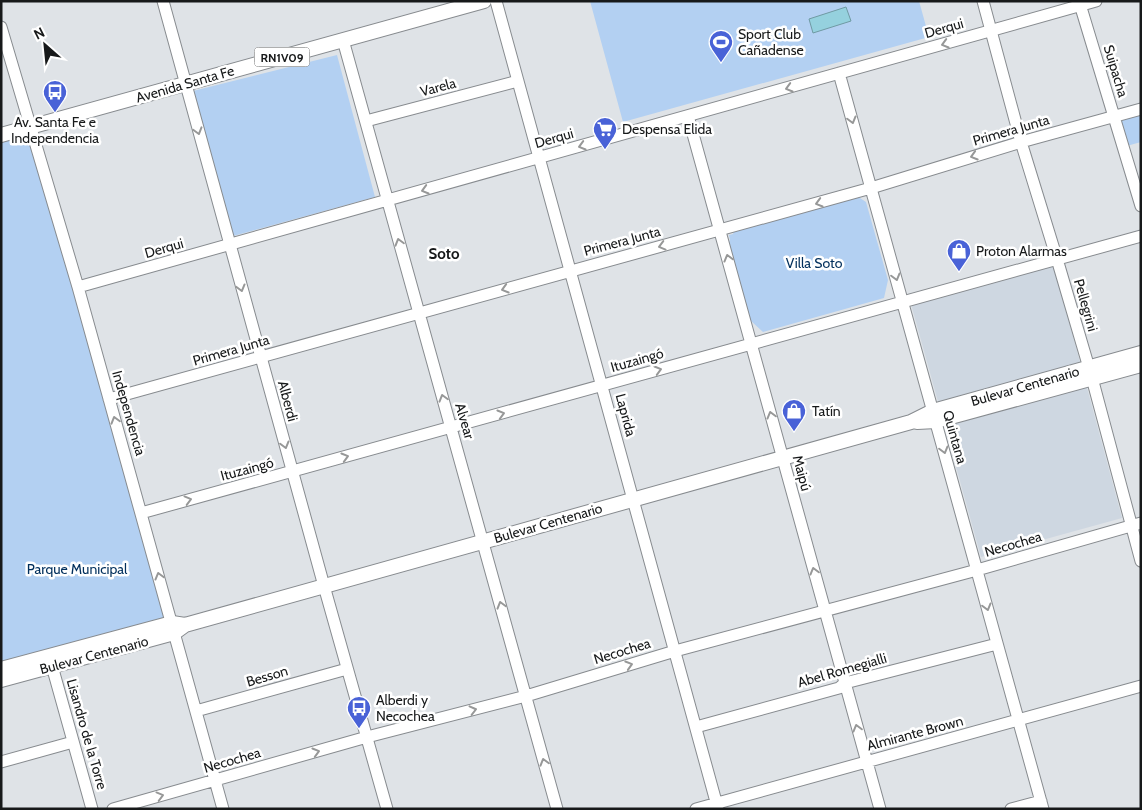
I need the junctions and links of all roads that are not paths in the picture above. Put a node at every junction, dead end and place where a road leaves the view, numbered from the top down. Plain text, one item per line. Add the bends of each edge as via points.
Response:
1 (163, 1) edge
2 (484, 1) edge
3 (496, 1) edge
4 (983, 1) edge
5 (1096, 1) edge
6 (1080, 3) edge
7 (1, 27) edge
8 (992, 30) junction
9 (343, 40) junction
10 (839, 73) junction
11 (518, 81) junction
12 (185, 84) junction
13 (1141, 109) edge
14 (688, 116) junction
15 (1114, 117) junction
16 (366, 121) junction
17 (31, 127) junction
18 (1, 135) edge
19 (1021, 142) junction
20 (539, 158) junction
21 (871, 188) junction
22 (388, 200) junction
23 (1141, 206) edge
24 (720, 230) junction
25 (1141, 236) edge
26 (230, 245) junction
27 (1058, 259) junction
28 (570, 270) junction
29 (78, 288) junction
30 (903, 302) junction
31 (419, 313) junction
32 (751, 344) junction
33 (1141, 354) edge
34 (260, 357) junction
35 (1141, 365) edge
36 (1090, 373) junction
37 (602, 386) junction
38 (109, 399) junction
39 (934, 416) junction
40 (451, 428) junction
41 (783, 458) junction
42 (292, 472) junction
43 (633, 499) junction
44 (141, 513) junction
45 (1136, 524) edge
46 (483, 542) junction
47 (1141, 560) edge
48 (977, 570) junction
49 (324, 586) junction
50 (825, 611) junction
51 (177, 627) junction
52 (997, 644) junction
53 (675, 651) junction
54 (52, 666) junction
55 (1, 669) edge
56 (347, 669) junction
57 (1, 680) edge
58 (845, 683) junction
59 (1141, 686) edge
60 (526, 696) junction
61 (196, 711) junction
62 (1018, 720) junction
63 (696, 727) junction
64 (367, 737) junction
65 (73, 742) junction
66 (1, 762) edge
67 (867, 762) junction
68 (215, 781) junction
69 (1042, 805) edge
70 (718, 806) edge
71 (92, 809) edge
72 (113, 809) edge
73 (223, 809) edge
74 (387, 809) edge
75 (557, 809) edge
76 (696, 809) edge
77 (880, 809) edge
78 (1011, 809) edge

1 - 12 street, Alberdi
2 - 9 main road, Avenida Santa Fe / RN1V09
3 - 11 street, Laprida
4 - 8 street, Pellegrini
5 - 6 street, Derqui
6 - 8 street, Derqui
6 - 15 street, Suipacha
7 - 17 street, Independencia
8 -> 10 street, Derqui
8 - 19 street, Pellegrini
9 - 12 main road, Avenida Santa Fe / RN1V09
9 - 16 street, Alvear
10 -> 14 street, Derqui
10 -> 21 street, Quintana
11 - 16 street, Varela
11 - 20 street, Laprida
12 - 17 main road, Avenida Santa Fe / RN1V09
12 -> 26 street, Alberdi
13 - 15 street, Primera Junta
14 -> 20 street, Derqui
14 - 24 street, Maipú
15 - 19 street, Primera Junta
15 - 23 street, Suipacha
16 - 22 street, Alvear
17 - 18 main road, Avenida Santa Fe / RN1V09
17 - 29 street, Independencia
19 -> 21 street, Primera Junta
19 - 27 street, Pellegrini
20 -> 22 street, Derqui
20 - 28 street, Laprida
21 -> 24 street, Primera Junta
21 -> 30 street, Quintana
22 - 26 street, Derqui
31 -> 22 street, Alvear
24 -> 28 street, Primera Junta
32 -> 24 street, Maipú
25 - 27 street, Ituzaingó
26 - 29 street, Derqui
26 -> 34 street, Alberdi
27 - 30 street, Ituzaingó
27 - 36 street, Pellegrini
28 -> 31 street, Primera Junta
28 - 37 street, Laprida
29 - 38 street, Independencia
30 - 32 street, Ituzaingó
30 - 39 street, Quintana
31 - 34 street, Primera Junta
40 -> 31 street, Alvear
37 -> 32 street, Ituzaingó
41 -> 32 street, Maipú
33 - 36 main road, Bulevar Centenario
34 - 38 street, Primera Junta
34 -> 42 street, Alberdi
35 - 36 main road, Bulevar Centenario
36 - 39 main road, Bulevar Centenario
36 - 45 street, Pellegrini
40 -> 37 street, Ituzaingó
37 - 43 street, Laprida
44 -> 38 street, Independencia
39 - 41 main road, Bulevar Centenario
39 -> 48 street, Quintana
42 -> 40 street, Ituzaingó
40 - 46 street, Alvear
41 - 43 main road, Bulevar Centenario
50 -> 41 street, Maipú
44 -> 42 street, Ituzaingó
42 - 49 street, Alberdi
43 - 46 main road, Bulevar Centenario
43 - 53 street, Laprida
51 -> 44 street, Independencia
45 - 47 street, Pellegrini
45 - 48 street, Necochea
46 - 49 main road, Bulevar Centenario
60 -> 46 street, Alvear
48 - 50 street, Necochea
48 -> 52 street, Quintana
49 - 51 main road, Bulevar Centenario
49 - 56 street, Alberdi
50 - 53 street, Necochea
50 - 58 street, Maipú
51 - 54 main road, Bulevar Centenario
51 - 55 main road, Bulevar Centenario
51 - 61 street, Independencia
52 - 58 street, Abel Romegialli
52 - 62 street, Quintana
60 -> 53 street, Necochea
53 - 63 street, Laprida
54 - 57 main road, Bulevar Centenario
54 - 65 street, Lisandro de la Torre
56 - 61 street, Besson
56 - 64 street, Alberdi
58 - 63 street, Abel Romegialli via 839,688
67 -> 58 street, Maipú
59 - 62 street, Almirante Brown
64 -> 60 street, Necochea
75 -> 60 street, Alvear
61 - 68 street, Independencia
62 - 67 street, Almirante Brown
62 - 69 street, Quintana
63 - 70 street, Laprida
68 -> 64 street, Necochea
64 - 74 street, Alberdi
65 - 66 street
65 - 71 street, Lisandro de la Torre
67 - 70 street, Almirante Brown
67 - 77 street, Maipú
72 -> 68 street, Necochea
68 - 73 street, Independencia
69 - 78 street
70 - 76 street, Almirante Brown

